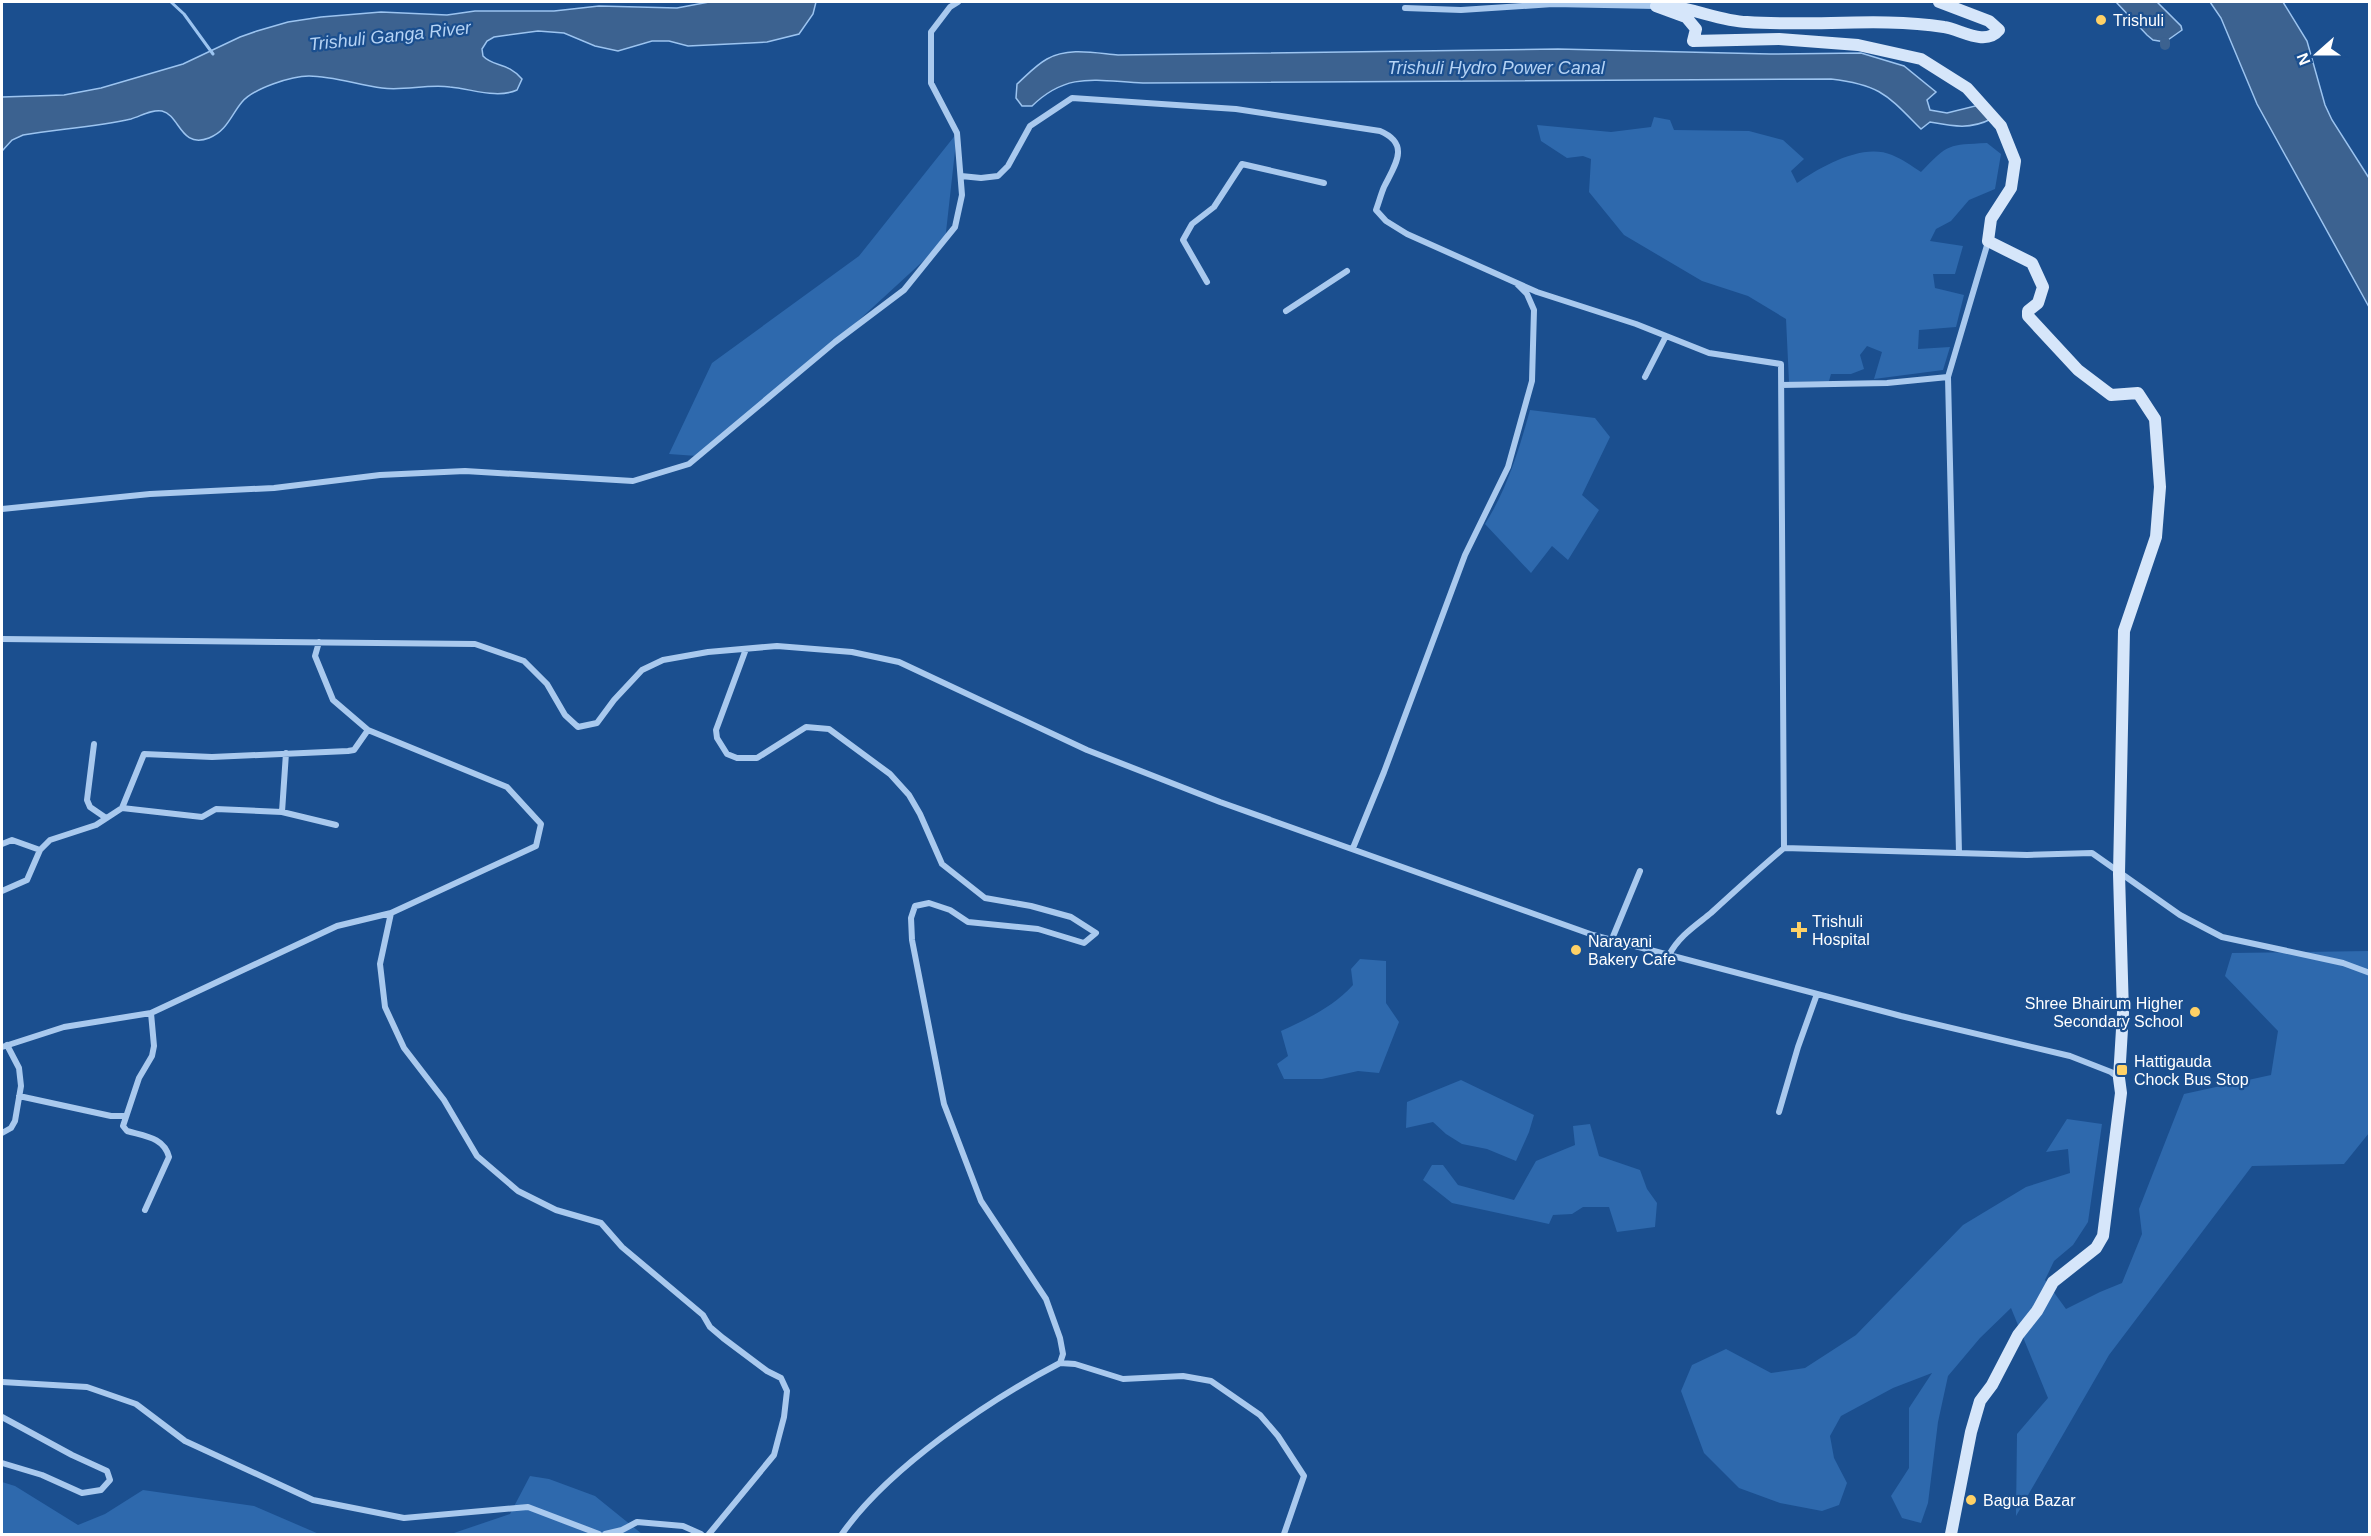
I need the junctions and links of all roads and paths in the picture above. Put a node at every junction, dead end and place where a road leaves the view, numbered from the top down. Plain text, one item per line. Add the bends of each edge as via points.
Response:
1 (958, 2) edge
2 (1939, 2) edge
3 (1656, 6) junction
4 (1405, 8) dead end
5 (961, 176) junction
6 (1324, 183) dead end
7 (1988, 241) junction
8 (1347, 271) dead end
9 (1207, 282) dead end
10 (1515, 282) junction
11 (1286, 311) dead end
12 (1665, 336) junction
13 (1645, 377) dead end
14 (1948, 377) junction
15 (1781, 385) junction
16 (2, 509) edge
17 (2, 639) edge
18 (319, 642) junction
19 (746, 649) junction
20 (368, 730) junction
21 (94, 744) dead end
22 (286, 753) junction
23 (122, 808) junction
24 (282, 812) junction
25 (106, 818) junction
26 (336, 825) dead end
27 (2, 844) edge
28 (1353, 848) junction
29 (1784, 848) junction
30 (40, 850) junction
31 (1959, 853) junction
32 (1640, 871) dead end
33 (2119, 874) junction
34 (2, 891) edge
35 (391, 913) junction
36 (1612, 939) junction
37 (1669, 955) junction
38 (2370, 973) edge
39 (1817, 994) junction
40 (151, 1013) junction
41 (4, 1046) edge
42 (2119, 1078) junction
43 (19, 1096) junction
44 (1779, 1112) dead end
45 (126, 1116) junction
46 (2, 1133) edge
47 (145, 1210) dead end
48 (1060, 1363) junction
49 (2, 1382) edge
50 (2, 1417) edge
51 (2, 1463) edge
52 (599, 1534) edge
53 (605, 1534) edge
54 (700, 1534) edge
55 (709, 1534) edge
56 (842, 1534) edge
57 (1284, 1534) edge
58 (1951, 1534) edge

1 - 5 street via 931,32 931,83 957,133
2 - 3 street via 1989,21 1999,30 1986,37 1945,27 1744,22 1685,7
3 - 4 street
3 - 7 street via 1686,17 1696,28 1693,40 1779,39 1858,45 1921,59 1967,88 2001,126 2016,161 2011,188 1991,219
5 - 10 street via 998,176 1008,166 1030,126 1072,98 1236,109 1380,131 1394,139 1398,159 1376,210 1407,234
5 - 16 street via 962,195 955,227 904,291 835,342 689,464 633,481 465,471
6 - 9 street via 1242,164 1214,207 1192,224 1183,240
7 - 14 street
7 - 33 street via 2032,263 2043,287 2028,316 2078,370 2111,395 2138,393 2155,419 2160,487 2156,537 2124,632
8 - 11 street
10 - 12 street
10 - 28 street via 1527,294 1534,310 1532,381 1508,467 1466,555
12 - 13 street
12 - 15 street via 1709,353 1781,364
14 - 15 street via 1887,383
14 - 31 street
15 - 29 street
17 - 18 street
18 - 19 street via 475,644 524,661 547,684 565,715 578,727 597,723 642,670 663,660
18 - 20 street via 315,656 333,700
19 - 28 street via 815,647 899,662 1087,750
19 - 48 street via 716,730 727,754 757,758 806,727 829,729 890,774 920,814 942,864 985,898 1071,917 1096,933 1084,943 1038,929 968,922 929,903 915,906 910,918 944,1104 981,1201 1046,1299 1060,1338
20 - 22 street via 354,750
20 - 35 street via 507,787 541,824 537,846
21 - 25 street via 87,800 90,807
22 - 23 street via 212,758 144,754
22 - 24 street
23 - 24 street via 202,817 216,809
23 - 25 street
24 - 26 street
25 - 30 street via 50,840
27 - 30 street via 12,840
28 - 36 street
29 - 31 street
29 - 37 street via 1690,928
30 - 34 street via 27,880
31 - 33 street via 2092,853
32 - 36 street
33 - 38 street via 2180,915 2222,937 2343,963
33 - 42 street via 2123,1013
35 - 40 street via 337,926
35 - 55 street via 380,964 385,1007 404,1048 444,1100 477,1156 518,1191 556,1209 601,1223 622,1247 703,1316 710,1327 781,1378 787,1391 774,1455
36 - 37 street
37 - 39 street
39 - 42 street via 2070,1056
39 - 44 street
40 - 41 street via 64,1027
40 - 45 street via 152,1056 139,1078
41 - 43 street via 19,1068
42 - 58 street via 2117,1137 2103,1236 2096,1248 2053,1282 1980,1401
43 - 45 street
43 - 46 street via 15,1121
45 - 47 street via 123,1126 127,1131 161,1141 167,1147 169,1157
48 - 56 street via 969,1418 858,1511
48 - 57 street via 1123,1379 1183,1376 1211,1381 1260,1415 1304,1476
49 - 52 street via 87,1387 136,1404 185,1441 313,1500 404,1518 528,1507
50 - 51 street via 107,1471 110,1480 101,1490 82,1493
53 - 54 street via 637,1522 683,1526

